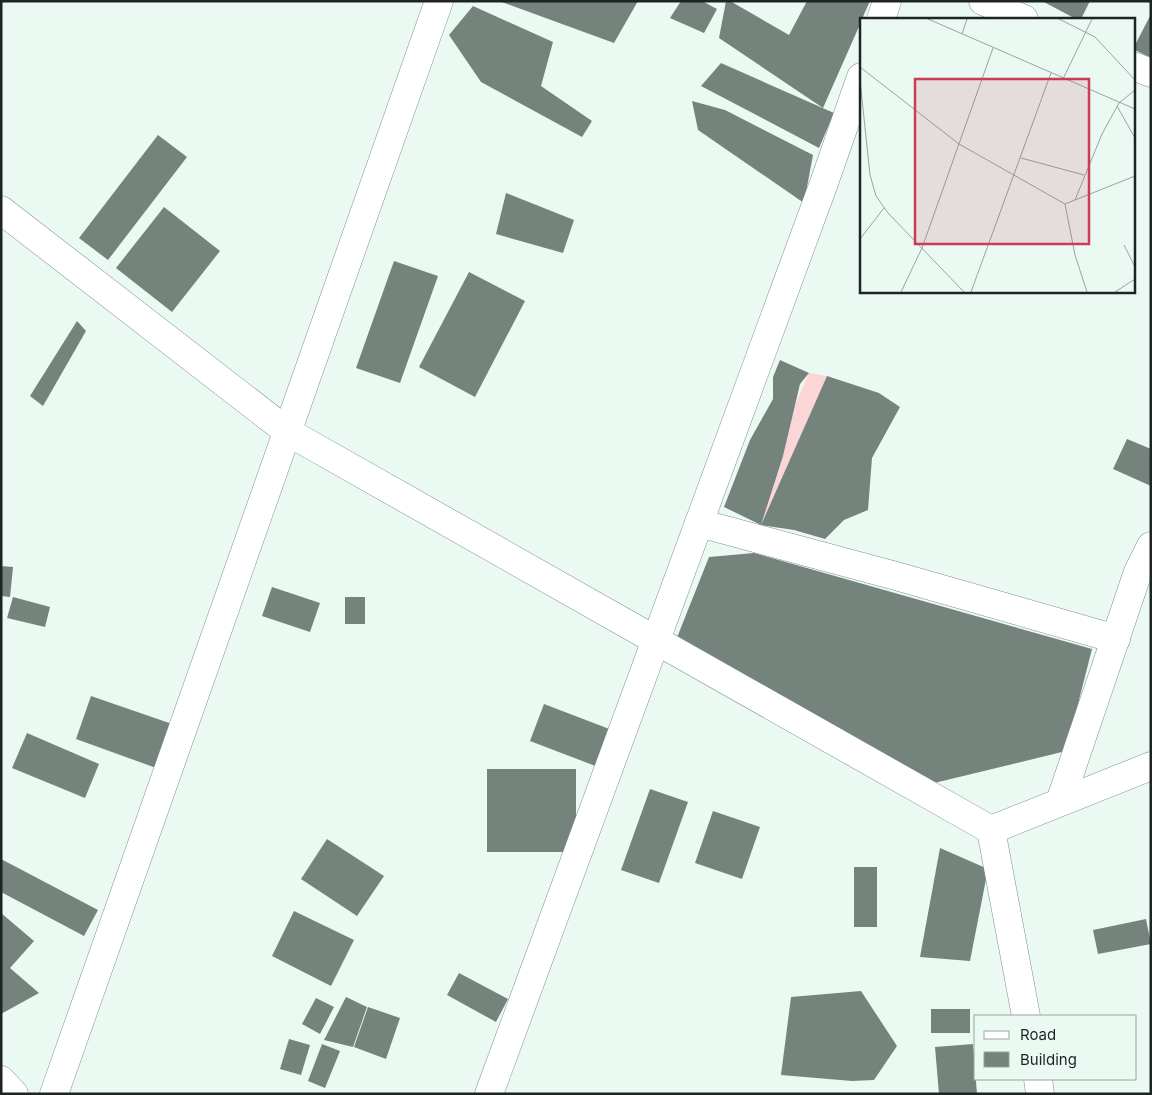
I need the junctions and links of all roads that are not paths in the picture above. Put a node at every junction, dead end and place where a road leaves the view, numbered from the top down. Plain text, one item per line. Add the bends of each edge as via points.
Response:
1 (440, 1) edge
2 (887, 1) edge
3 (983, 1) edge
4 (881, 18) edge
5 (1022, 18) edge
6 (1134, 66) edge
7 (1151, 73) edge
8 (860, 80) edge
9 (1, 210) edge
10 (288, 432) junction
11 (699, 523) junction
12 (1151, 546) edge
13 (1116, 639) junction
14 (656, 640) junction
15 (1151, 766) edge
16 (1060, 802) junction
17 (991, 830) junction
18 (1026, 1015) edge
19 (1, 1080) edge
20 (1038, 1080) edge
21 (14, 1094) edge
22 (54, 1094) edge
23 (489, 1094) edge
24 (1040, 1094) edge

1 - 10 street
2 - 4 street
3 - 5 street
6 - 7 street
8 - 11 street
9 - 10 street
10 - 14 street
10 - 22 street
11 - 13 street
11 - 14 street
12 - 13 street via 1138,572
13 - 16 street
14 - 17 street
14 - 23 street
15 - 16 street
16 - 17 street
17 - 18 street
19 - 21 street
20 - 24 street

